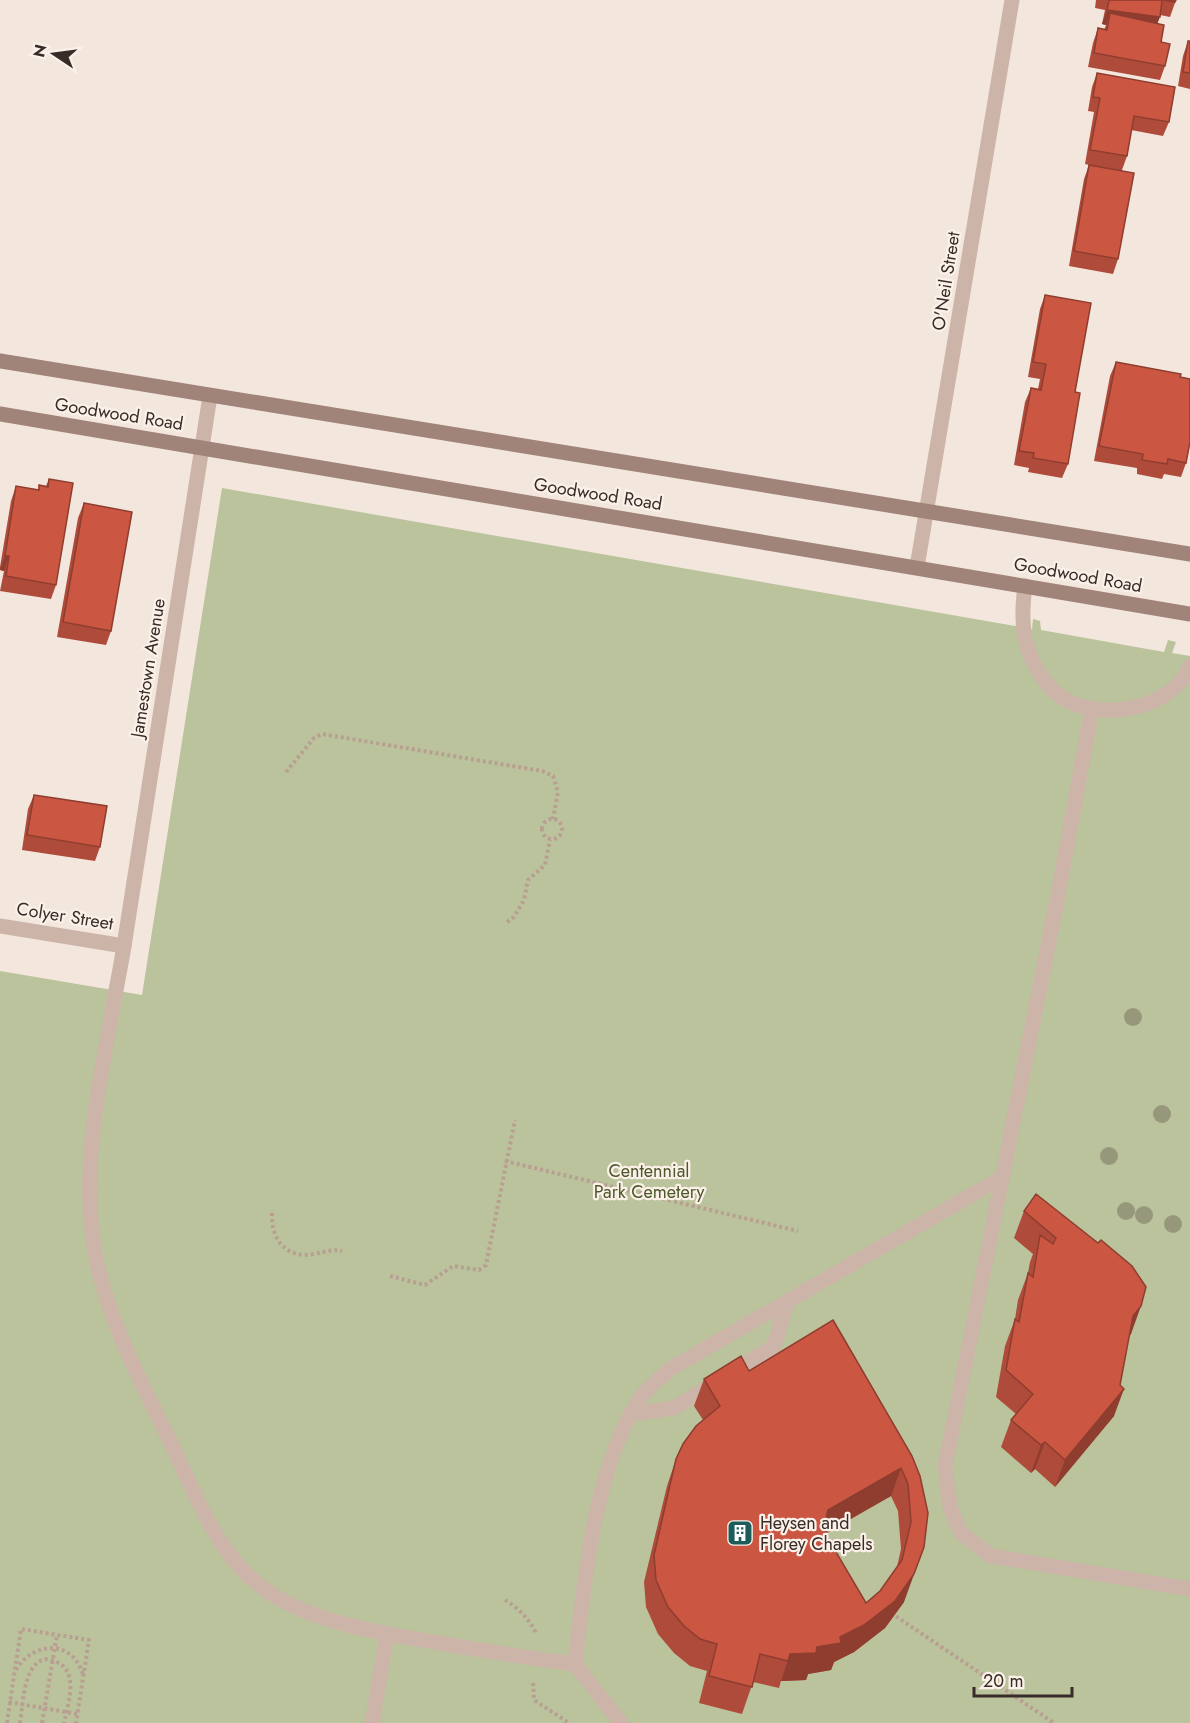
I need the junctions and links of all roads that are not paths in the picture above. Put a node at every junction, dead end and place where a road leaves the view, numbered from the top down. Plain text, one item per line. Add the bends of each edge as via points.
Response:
1 (1012, 0) edge
2 (0, 361) edge
3 (210, 396) junction
4 (0, 414) edge
5 (202, 448) junction
6 (927, 509) junction
7 (1190, 554) edge
8 (917, 567) junction
9 (1025, 586) junction
10 (1190, 614) edge
11 (1190, 666) edge
12 (1092, 708) junction
13 (0, 926) edge
14 (124, 946) junction
15 (1001, 1178) junction
16 (787, 1302) junction
17 (632, 1414) junction
18 (1190, 1589) edge
19 (387, 1634) junction
20 (575, 1664) junction
21 (372, 1723) edge
22 (621, 1723) edge

1 - 6 street, O'Neil Street
2 - 3 main road, Goodwood Road
3 - 5 street, Jamestown Avenue
3 - 6 main road, Goodwood Road
4 - 5 main road, Goodwood Road
5 - 8 main road, Goodwood Road
5 - 14 street, Jamestown Avenue
6 - 7 main road, Goodwood Road
6 - 8 street, O'Neil Street
8 - 9 main road, Goodwood Road
9 - 10 main road, Goodwood Road
9 - 12 street via 1020,619 1036,666 1049,687
11 - 12 street via 1172,690 1153,702 1130,710
12 - 15 street
13 - 14 street, Colyer Street
14 - 19 street, Jamestown Avenue via 92,1145 89,1198 96,1258 111,1310 209,1524 242,1572 271,1594 317,1615
15 - 16 street
15 - 18 street via 945,1466 950,1508 961,1533 991,1556
16 - 17 street via 670,1369 641,1396
16 - 17 street via 774,1346 674,1408
17 - 20 street via 620,1437 604,1489 586,1572
19 - 20 street, Jamestown Avenue
19 - 21 street
20 - 22 street

